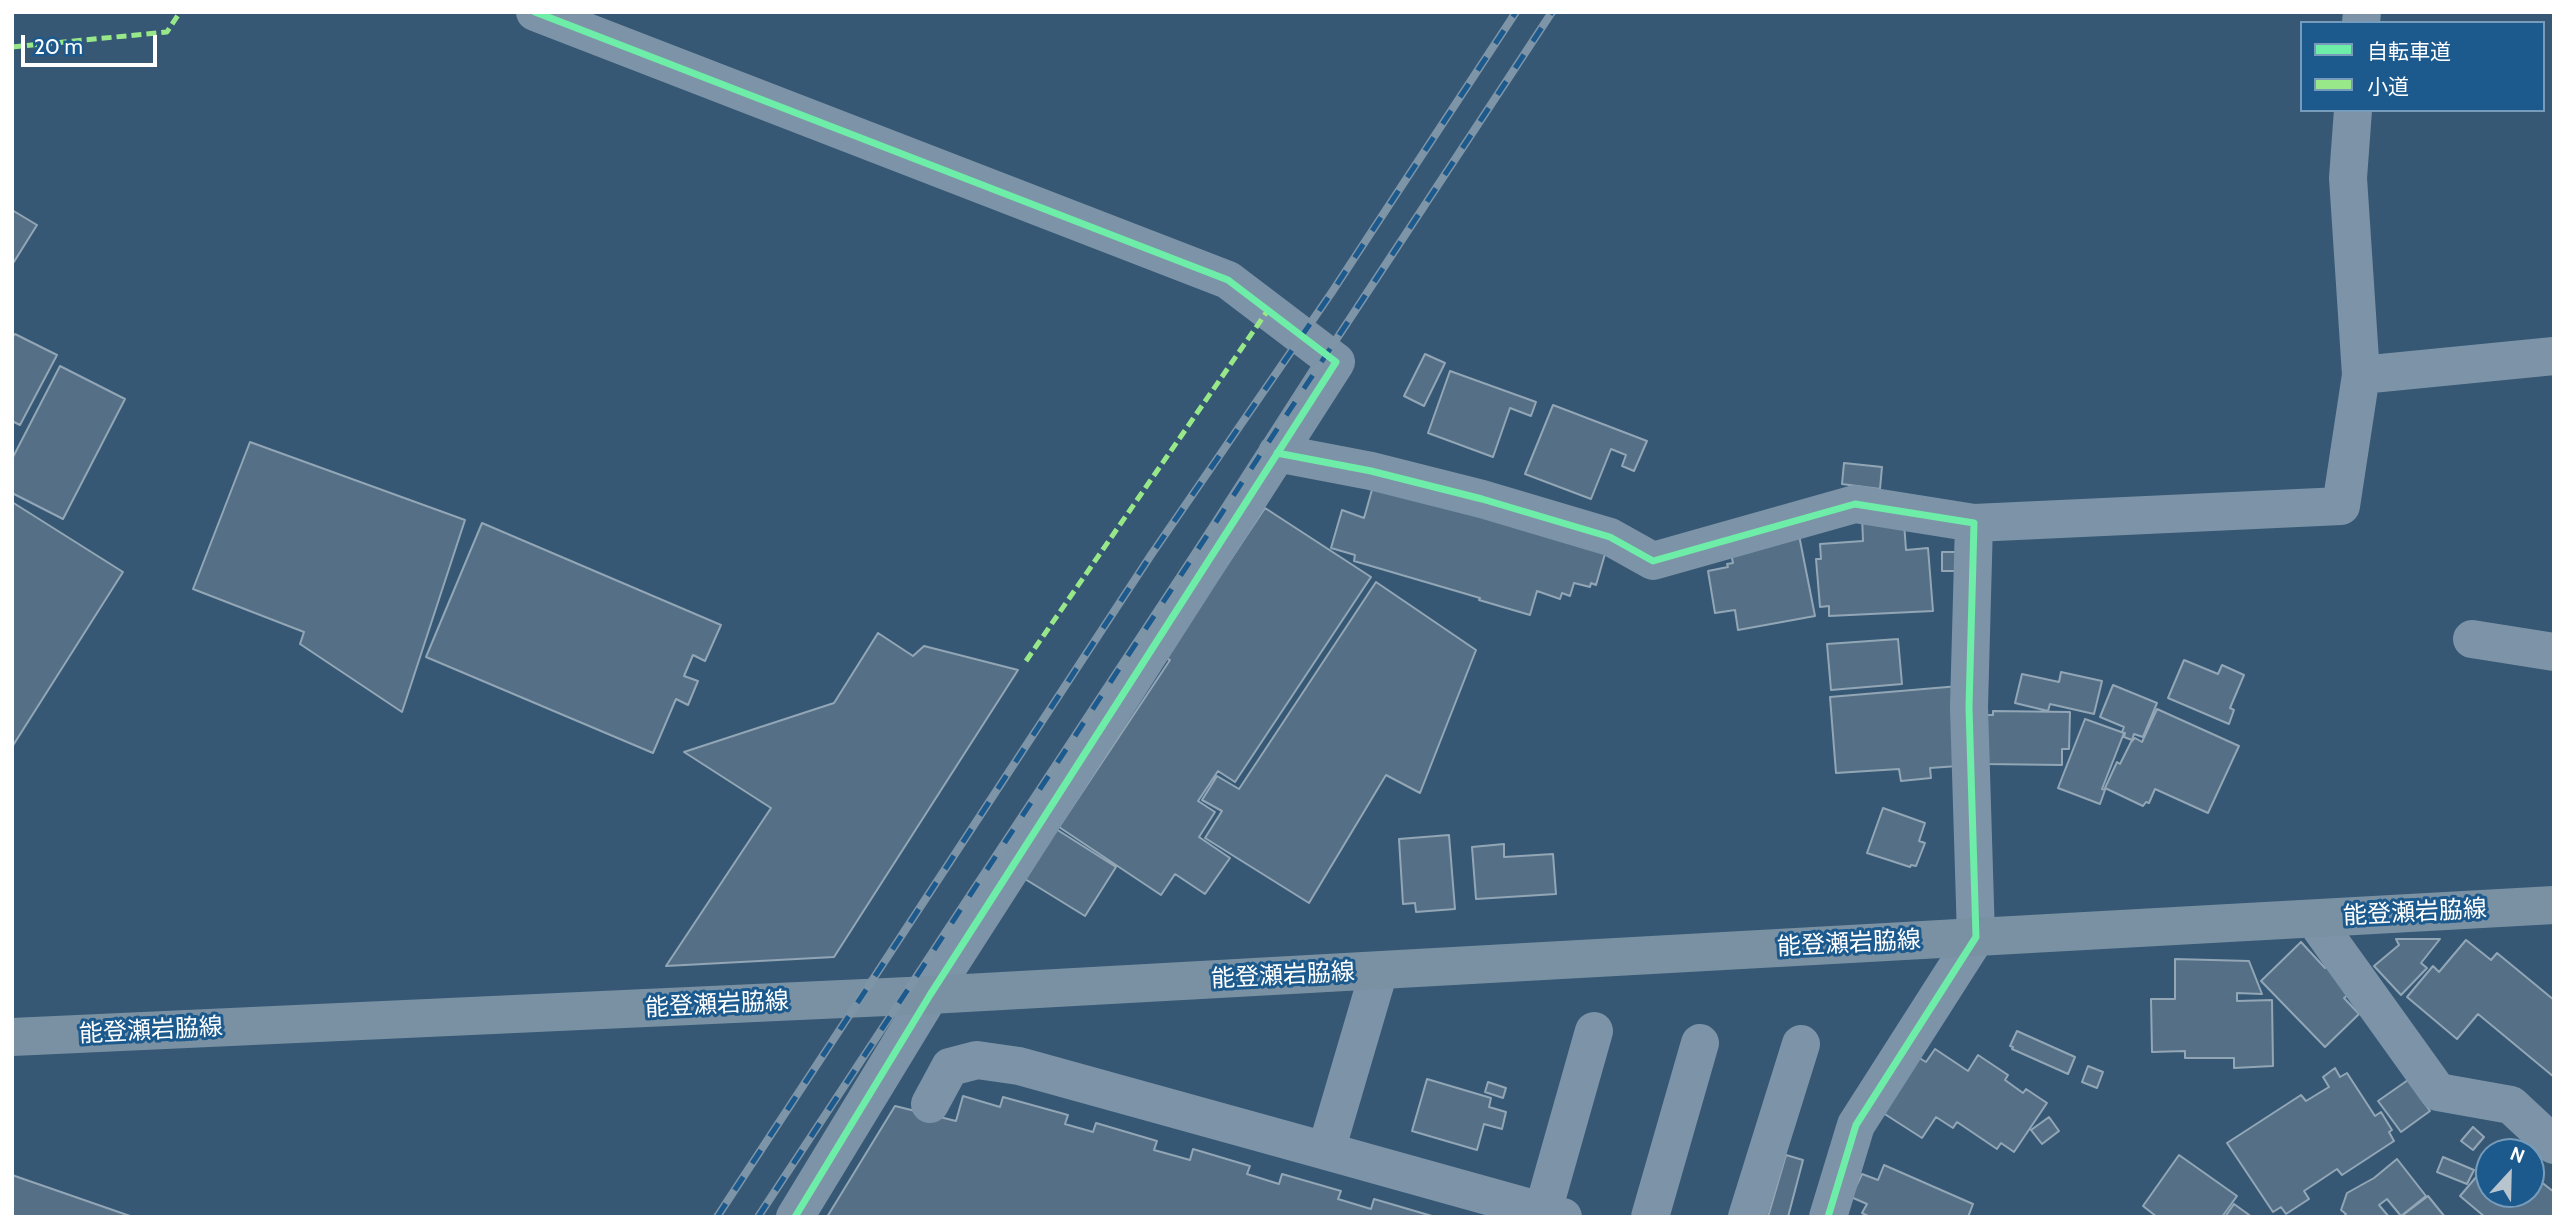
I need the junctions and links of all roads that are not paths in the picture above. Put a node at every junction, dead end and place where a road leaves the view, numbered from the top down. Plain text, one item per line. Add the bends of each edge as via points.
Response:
1 (535, 12) edge
2 (2353, 112) edge
3 (2554, 356) edge
4 (2361, 375) junction
5 (1277, 453) junction
6 (1975, 523) junction
7 (2472, 639) dead end
8 (2554, 652) edge
9 (2554, 905) edge
10 (2314, 919) junction
11 (1976, 937) junction
12 (1379, 971) junction
13 (930, 995) junction
14 (1594, 1031) dead end
15 (12, 1037) edge
16 (1700, 1043) dead end
17 (1801, 1044) dead end
18 (930, 1104) dead end
19 (2554, 1145) edge
20 (1326, 1151) junction
21 (1553, 1214) edge
22 (795, 1217) edge
23 (1650, 1217) edge
24 (1747, 1217) edge
25 (1828, 1217) edge

1 - 5 street via 1228,280 1336,362
2 - 4 street via 2348,178
3 - 4 street
4 - 6 street via 2341,506
5 - 6 street via 1482,499 1610,537 1653,561 1855,505
5 - 13 street
6 - 11 street via 1969,707
7 - 8 street
9 - 10 main road, 能登瀬岩脇線
10 - 11 main road, 能登瀬岩脇線
10 - 19 street via 2438,1092 2511,1104
11 - 12 main road, 能登瀬岩脇線
11 - 25 street via 1856,1125
12 - 13 main road, 能登瀬岩脇線
12 - 20 street
13 - 15 main road, 能登瀬岩脇線
13 - 22 street
14 - 21 street
16 - 23 street
17 - 24 street
18 - 20 street via 950,1067 977,1060 1019,1066
20 - 21 street

